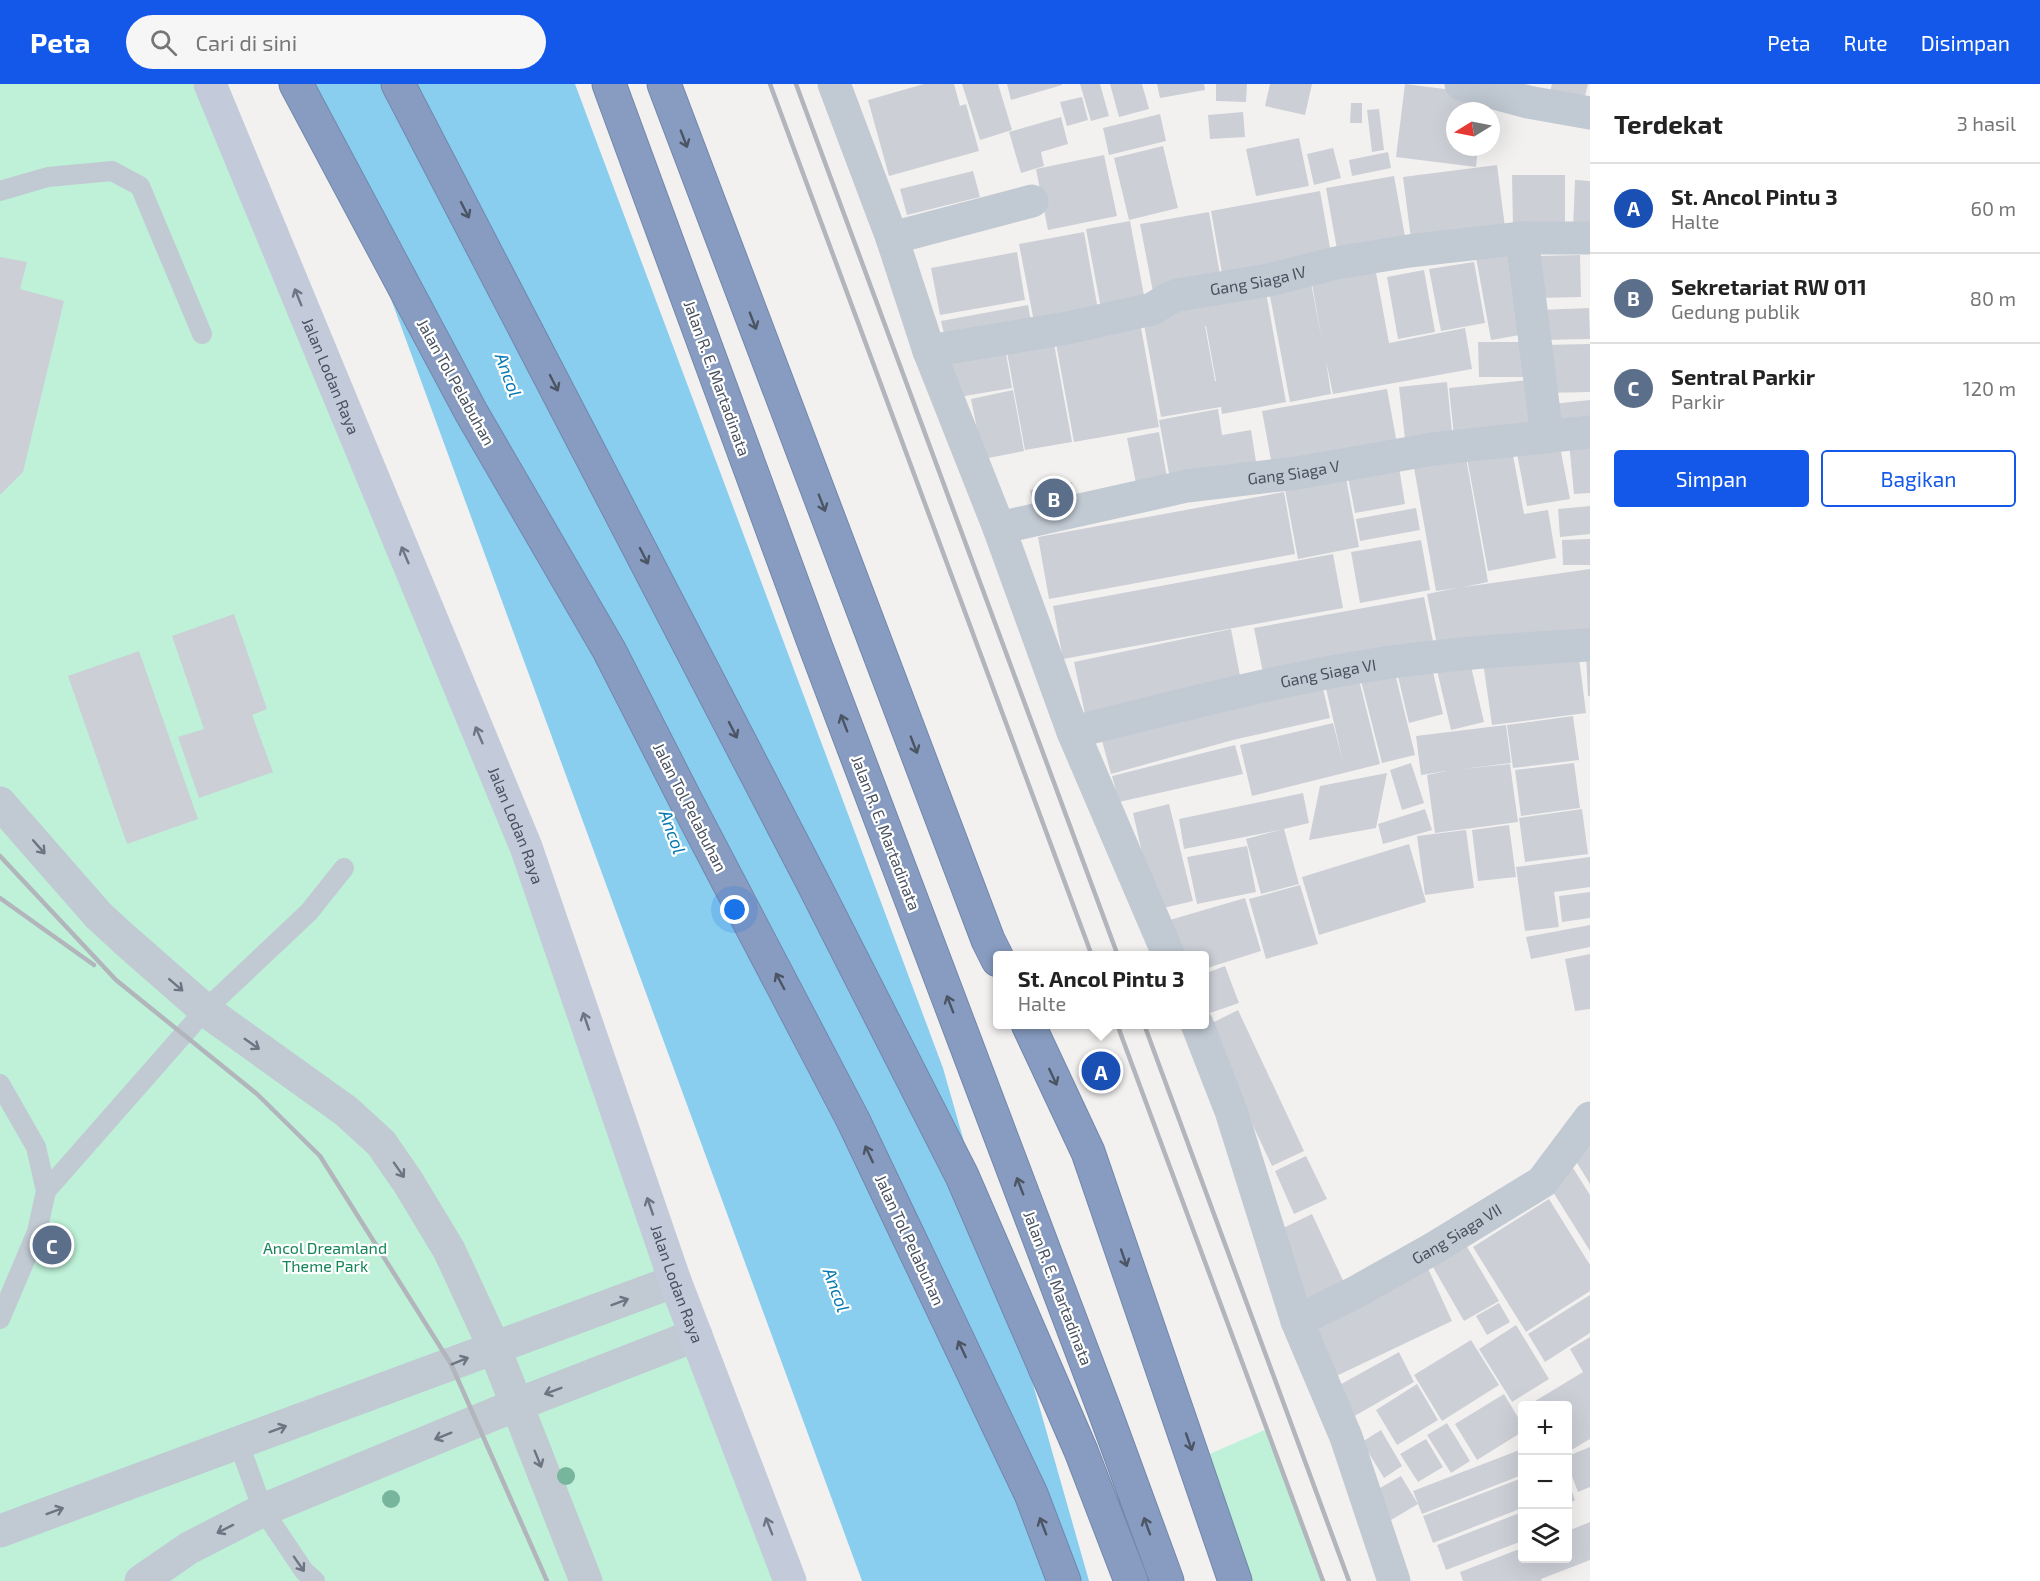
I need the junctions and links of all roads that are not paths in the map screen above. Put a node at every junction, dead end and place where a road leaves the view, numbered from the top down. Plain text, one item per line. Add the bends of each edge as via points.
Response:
1 (210, 84) edge
2 (296, 84) edge
3 (398, 84) edge
4 (406, 84) edge
5 (609, 84) edge
6 (663, 84) edge
7 (1461, 84) edge
8 (844, 87) edge
9 (1590, 113) edge
10 (442, 166) junction
11 (0, 191) edge
12 (1032, 201) dead end
13 (892, 238) junction
14 (1522, 238) junction
15 (1590, 238) edge
16 (202, 334) dead end
17 (929, 351) junction
18 (1590, 432) edge
19 (1547, 436) junction
20 (999, 528) junction
21 (1590, 645) edge
22 (1073, 732) junction
23 (0, 803) edge
24 (344, 868) dead end
25 (994, 951) edge
26 (1167, 951) edge
27 (205, 1010) junction
28 (1030, 1029) edge
29 (1199, 1029) edge
30 (0, 1084) edge
31 (1590, 1118) edge
32 (46, 1191) junction
33 (675, 1281) junction
34 (0, 1319) edge
35 (1297, 1321) junction
36 (696, 1335) junction
37 (494, 1347) junction
38 (516, 1405) junction
39 (239, 1443) junction
40 (262, 1510) junction
41 (0, 1530) edge
42 (141, 1581) edge
43 (315, 1581) edge
44 (585, 1581) edge
45 (790, 1581) edge
46 (1064, 1581) edge
47 (1131, 1581) edge
48 (1167, 1581) edge
49 (1235, 1581) edge
50 (1394, 1581) edge

33 -> 1 main road, Jalan Lodan Raya via 526,847
46 -> 2 highway, Jalan Tol Pelabuhan via 1031,1494 853,1120 609,650 471,412
3 - 10 highway
4 - 10 highway
48 -> 5 highway, Jalan R. E. Martadinata via 810,634
6 -> 25 highway
7 - 9 street
8 - 13 street
10 -> 47 highway via 962,1176 1081,1451
11 - 16 lane via 48,177 112,171 140,186
12 - 13 street
13 - 17 street
14 - 15 street, Gang Siaga IV
14 - 17 street, Gang Siaga IV via 1336,263 1269,280 1178,295 1152,309 1067,328
14 - 19 street
17 - 20 street
18 - 19 street, Gang Siaga V
19 - 20 street, Gang Siaga V via 1187,486
20 - 22 street
21 - 22 street, Gang Siaga VI via 1388,663 1252,688
22 - 26 street
23 -> 27 street via 98,915
24 - 27 lane via 309,912
27 - 32 lane
27 -> 37 street via 346,1111 381,1143 448,1250
28 -> 49 highway via 1088,1152
29 - 35 street via 1231,1111
30 - 32 lane via 36,1147
31 - 35 street, Gang Siaga VII via 1542,1182 1434,1248
32 - 34 lane via 37,1232
33 - 36 main road, Jalan Lodan Raya
37 -> 33 street
35 - 50 street via 1346,1437
36 -> 38 street
45 -> 36 main road, Jalan Lodan Raya
37 - 38 street
39 -> 37 street
38 -> 40 street
38 -> 44 street
39 - 40 lane
41 -> 39 street
40 -> 42 street via 189,1548
40 -> 43 lane

